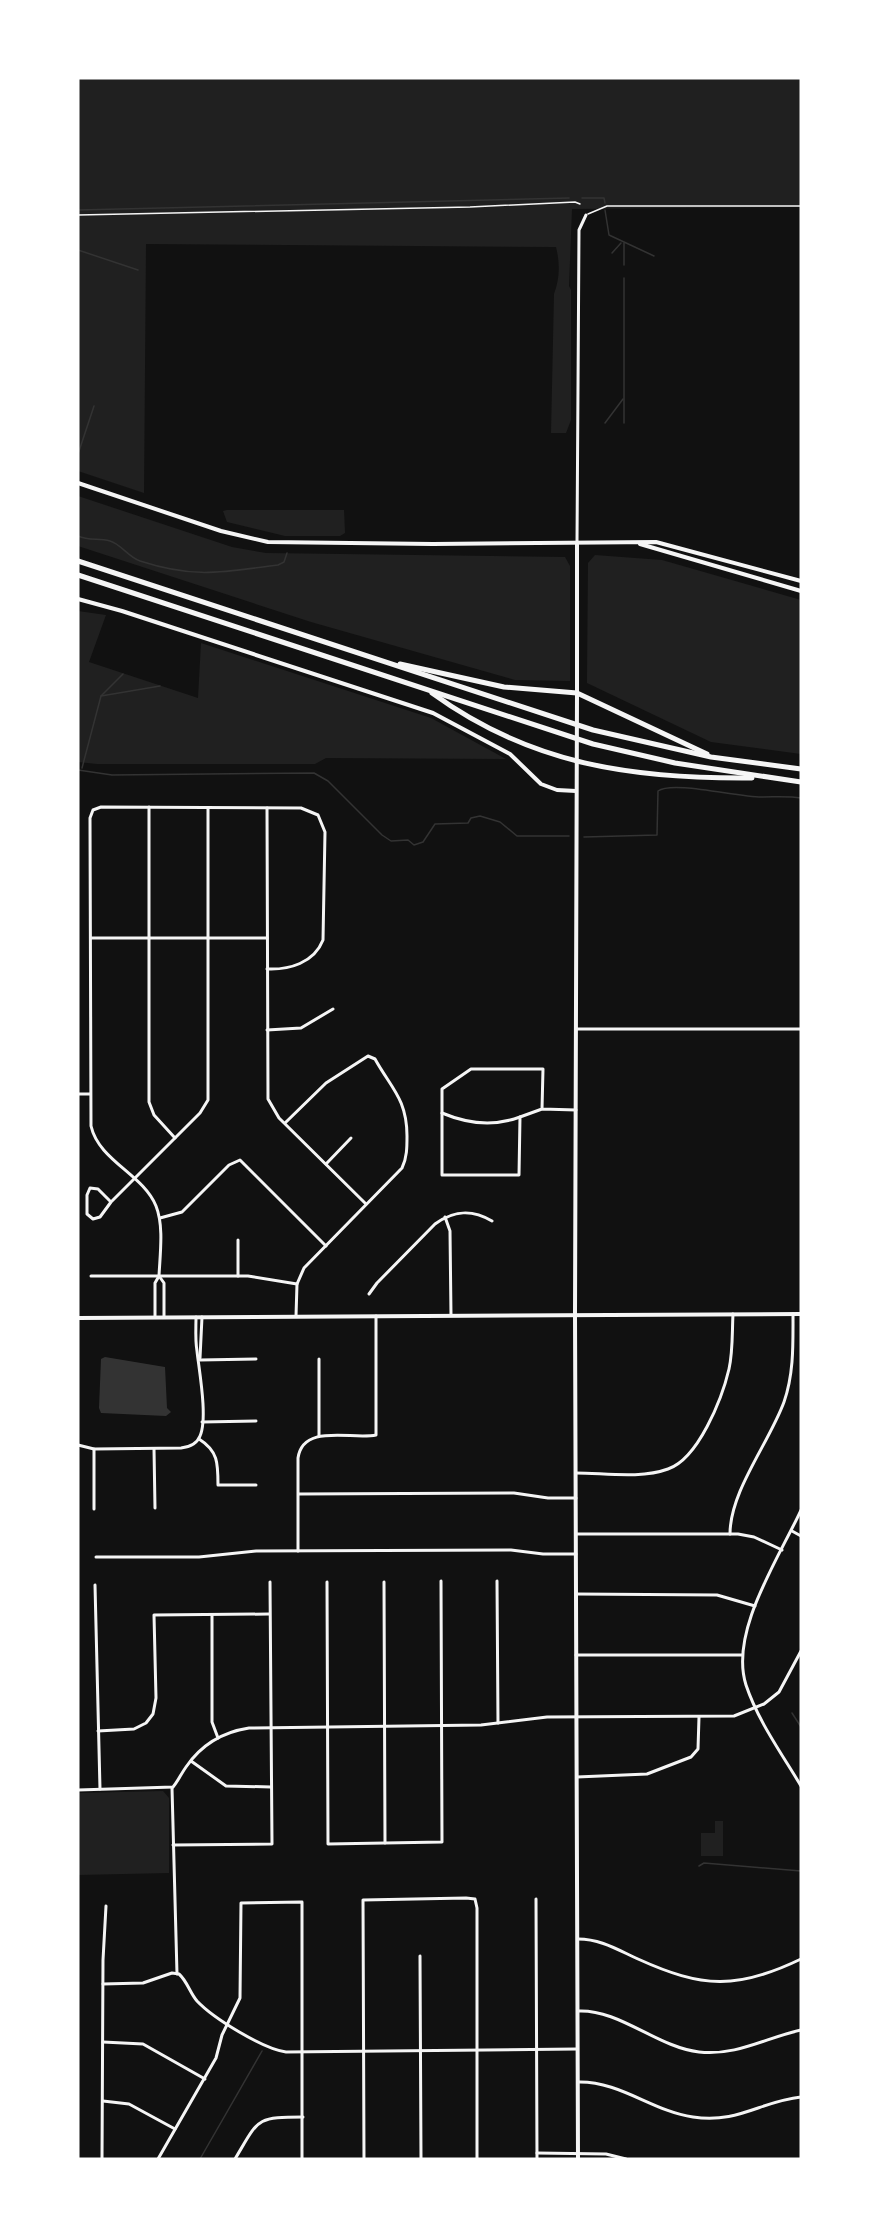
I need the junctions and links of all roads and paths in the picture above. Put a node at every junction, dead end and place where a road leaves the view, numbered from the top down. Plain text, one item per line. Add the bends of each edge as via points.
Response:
1 (580, 204) dead end
2 (801, 206) edge
3 (78, 215) edge
4 (586, 215) joint
5 (78, 483) edge
6 (577, 543) junction
7 (639, 544) junction
8 (78, 561) edge
9 (78, 575) edge
10 (801, 581) edge
11 (801, 591) edge
12 (78, 599) edge
13 (377, 660) junction
14 (427, 690) junction
15 (577, 693) junction
16 (711, 757) junction
17 (576, 763) junction
18 (801, 769) edge
19 (769, 778) junction
20 (801, 782) edge
21 (576, 790) junction
22 (149, 807) junction
23 (208, 808) junction
24 (267, 808) junction
25 (91, 938) junction
26 (149, 938) junction
27 (208, 938) junction
28 (267, 938) junction
29 (267, 969) junction
30 (333, 1009) dead end
31 (576, 1029) junction
32 (801, 1029) edge
33 (267, 1030) junction
34 (78, 1094) edge
35 (90, 1094) junction
36 (542, 1109) junction
37 (576, 1110) junction
38 (442, 1113) junction
39 (520, 1117) junction
40 (285, 1124) junction
41 (175, 1138) junction
42 (351, 1138) dead end
43 (326, 1164) junction
44 (134, 1179) junction
45 (111, 1202) junction
46 (366, 1204) junction
47 (445, 1217) junction
48 (159, 1218) junction
49 (492, 1221) dead end
50 (238, 1240) dead end
51 (326, 1246) junction
52 (238, 1275) junction
53 (92, 1276) dead end
54 (159, 1276) junction
55 (297, 1284) junction
56 (369, 1294) dead end
57 (575, 1314) junction
58 (732, 1314) junction
59 (793, 1314) junction
60 (801, 1314) edge
61 (451, 1315) junction
62 (296, 1316) junction
63 (376, 1316) junction
64 (155, 1317) junction
65 (164, 1317) junction
66 (196, 1317) junction
67 (202, 1317) junction
68 (78, 1318) edge
69 (200, 1359) junction
70 (256, 1359) dead end
71 (319, 1359) dead end
72 (256, 1421) dead end
73 (202, 1422) junction
74 (319, 1436) junction
75 (199, 1439) junction
76 (78, 1445) edge
77 (94, 1449) junction
78 (154, 1449) junction
79 (576, 1473) junction
80 (256, 1485) dead end
81 (298, 1494) junction
82 (576, 1498) junction
83 (155, 1508) dead end
84 (94, 1509) dead end
85 (801, 1510) edge
86 (791, 1531) junction
87 (576, 1534) junction
88 (730, 1534) junction
89 (801, 1536) edge
90 (782, 1550) junction
91 (298, 1551) junction
92 (576, 1554) junction
93 (96, 1557) dead end
94 (441, 1581) dead end
95 (497, 1581) dead end
96 (270, 1582) dead end
97 (327, 1582) dead end
98 (384, 1582) dead end
99 (95, 1585) dead end
100 (576, 1594) junction
101 (755, 1606) junction
102 (269, 1614) junction
103 (212, 1615) junction
104 (801, 1651) edge
105 (576, 1655) junction
106 (742, 1655) junction
107 (756, 1708) junction
108 (577, 1716) junction
109 (699, 1717) junction
110 (498, 1723) junction
111 (441, 1725) junction
112 (327, 1726) junction
113 (384, 1726) junction
114 (270, 1727) junction
115 (98, 1731) junction
116 (218, 1738) junction
117 (191, 1761) junction
118 (577, 1777) junction
119 (271, 1786) junction
120 (801, 1786) edge
121 (172, 1788) junction
122 (100, 1789) junction
123 (78, 1790) edge
124 (385, 1842) junction
125 (173, 1845) junction
126 (536, 1899) dead end
127 (106, 1906) dead end
128 (578, 1939) junction
129 (420, 1956) dead end
130 (801, 1959) edge
131 (177, 1974) junction
132 (103, 1984) junction
133 (578, 2011) junction
134 (229, 2023) junction
135 (801, 2030) edge
136 (103, 2042) junction
137 (536, 2049) junction
138 (578, 2049) junction
139 (477, 2050) junction
140 (421, 2051) junction
141 (303, 2052) junction
142 (364, 2052) junction
143 (205, 2079) junction
144 (578, 2082) junction
145 (801, 2097) edge
146 (103, 2101) junction
147 (303, 2117) junction
148 (176, 2129) junction
149 (537, 2153) junction
150 (578, 2156) edge
151 (102, 2159) edge
152 (158, 2159) edge
153 (236, 2159) edge
154 (302, 2159) edge
155 (364, 2159) edge
156 (421, 2159) edge
157 (477, 2159) edge
158 (537, 2159) edge
159 (626, 2159) edge

1 - 3 lane
2 - 4 lane via 607,206
4 - 6 street via 579,230
5 - 6 main road via 221,531 268,542
6 - 7 main road
6 - 15 main road
7 - 10 main road via 677,546
7 - 11 main road
8 - 13 highway
9 - 14 highway
12 - 21 main road via 433,713 510,754 541,784 557,790
13 - 15 highway via 504,687
13 - 16 highway via 593,730
14 - 17 highway via 449,706 522,744
14 - 19 highway via 593,744 675,763
15 - 16 highway
15 - 17 main road
16 - 18 highway
17 - 19 highway via 711,779
17 - 21 main road
19 - 20 highway
21 - 31 main road
22 - 23 street
22 - 25 street via 93,810
22 - 26 street
23 - 24 street
23 - 27 street
24 - 28 street
24 - 29 street via 307,808 318,814 326,835 326,926 322,943 291,968
25 - 26 street
25 - 35 street
26 - 27 street
26 - 41 street via 150,1104 155,1117
27 - 28 street
27 - 41 street via 208,1100
28 - 29 street
29 - 33 street
30 - 33 street via 301,1028
31 - 32 street
31 - 37 main road
33 - 40 street via 267,1095 274,1112
34 - 35 street
35 - 44 street via 94,1137
36 - 37 street
36 - 38 street via 543,1069 471,1069 442,1089
36 - 39 street
37 - 57 main road
38 - 39 street via 481,1124
38 - 39 street via 442,1175 519,1175
40 - 43 street
40 - 46 street via 326,1083 362,1057 375,1059 403,1102 407,1146 402,1168
41 - 44 street
42 - 43 street
43 - 46 street
44 - 45 street
44 - 48 street via 151,1198
45 - 45 street via 98,1189 90,1188 87,1214 98,1218
46 - 51 street
47 - 49 street via 471,1212
47 - 56 street
47 - 61 street via 450,1231
48 - 51 street via 182,1212 229,1165 240,1160
48 - 54 street
50 - 52 street
51 - 55 street via 304,1268
52 - 54 street
52 - 55 street
53 - 54 street
54 - 64 street via 155,1283
54 - 65 street via 164,1282
55 - 62 street
57 - 58 main road
57 - 61 main road
57 - 79 main road
58 - 59 main road
58 - 79 street via 732,1352 723,1387 697,1445 686,1460 651,1473
59 - 60 main road
59 - 88 street via 793,1362 788,1390 733,1510
61 - 63 main road
62 - 63 main road
62 - 67 main road
63 - 74 street via 376,1435
64 - 65 main road
64 - 68 main road
65 - 66 main road
66 - 67 main road
66 - 69 street via 196,1352
67 - 69 street
69 - 70 street
69 - 73 street
71 - 74 street
72 - 73 street
73 - 75 street
74 - 81 street via 308,1440 299,1451
75 - 78 street via 186,1447
75 - 80 street via 215,1453 218,1485
76 - 77 street
77 - 78 street
77 - 84 street
78 - 83 street
79 - 82 main road
81 - 82 street via 514,1493
81 - 91 street
82 - 87 main road
85 - 86 street
86 - 89 street
86 - 90 street
87 - 88 street
87 - 92 main road
88 - 90 street via 754,1537
90 - 101 street
91 - 92 street via 511,1550
91 - 93 street via 199,1557
92 - 100 main road
94 - 111 street
95 - 110 street
96 - 102 street
97 - 112 street
98 - 113 street
99 - 115 street
100 - 101 street via 717,1595
100 - 105 main road
101 - 106 street via 744,1635
102 - 103 street
102 - 114 street
103 - 115 street via 154,1615 153,1714 134,1730
103 - 116 street via 212,1722
104 - 107 street via 783,1687
105 - 106 street
105 - 108 main road
106 - 107 street via 744,1678
107 - 109 street via 734,1716
107 - 120 street
108 - 109 street
108 - 110 street
108 - 118 main road
109 - 118 street via 698,1749 691,1757 647,1774
110 - 111 street
111 - 113 street
111 - 124 street via 442,1842
112 - 113 street
112 - 114 street
112 - 124 street via 328,1844
113 - 124 street
114 - 116 street via 242,1729
114 - 119 street
115 - 122 street
116 - 117 street
117 - 119 street via 226,1786
117 - 121 street
118 - 128 main road
119 - 125 street via 272,1844
121 - 122 street
121 - 125 street
122 - 123 street
125 - 131 street
126 - 137 street
127 - 132 street
128 - 130 street via 599,1941 675,1976 706,1982 744,1979
128 - 133 main road
129 - 140 street
131 - 132 street via 143,1983
131 - 134 street via 204,2007
132 - 136 street
133 - 135 street via 596,2011 676,2047 710,2053 738,2051
133 - 138 main road
134 - 141 street via 277,2050
134 - 141 street via 241,1993 241,1903 302,1902
134 - 143 street
136 - 143 street via 143,2044
136 - 146 street
137 - 138 street
137 - 139 street
137 - 149 street
138 - 144 main road
139 - 140 street
139 - 142 street via 475,1899 363,1900
139 - 157 street
140 - 142 street
140 - 156 street
141 - 142 street
141 - 147 street
142 - 155 street
143 - 148 street
144 - 145 street via 607,2084 678,2114 704,2118 740,2115
144 - 150 main road
146 - 148 street via 129,2104
146 - 151 street
147 - 153 street via 260,2121
147 - 154 street
148 - 152 street
149 - 150 street
149 - 158 street
150 - 159 street via 606,2154

